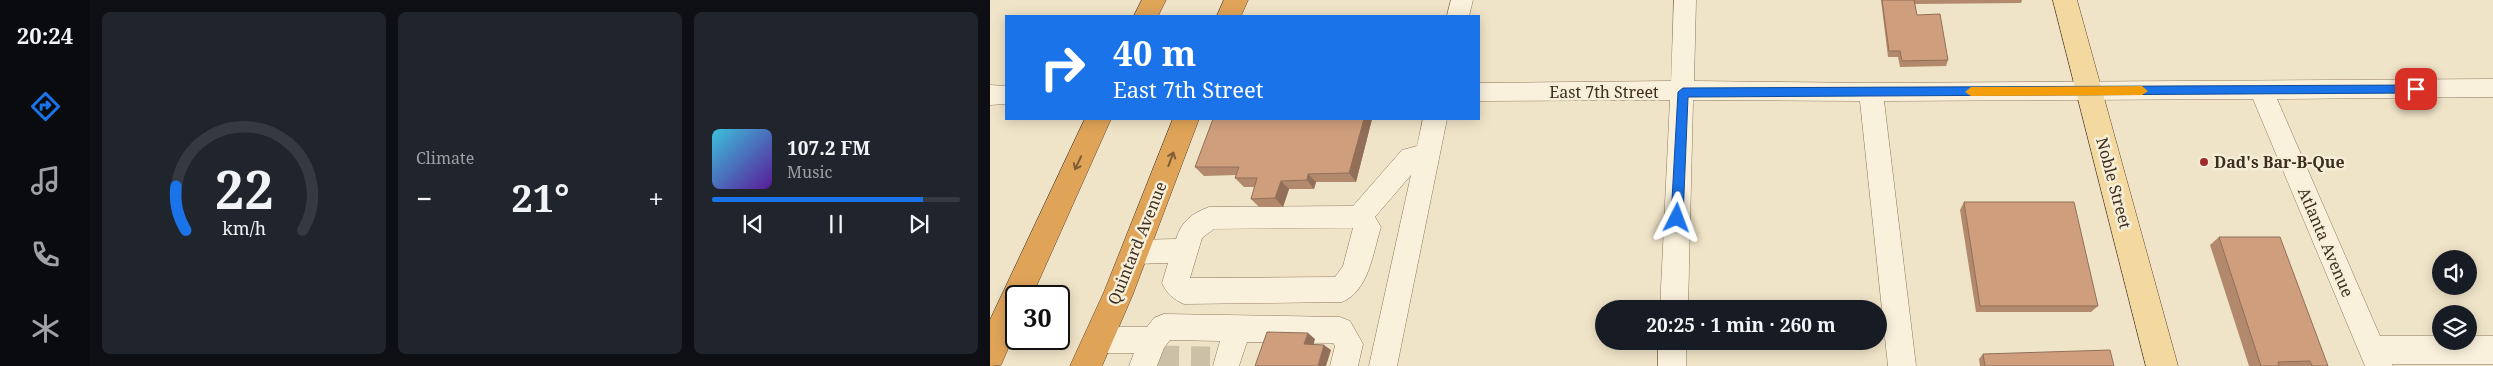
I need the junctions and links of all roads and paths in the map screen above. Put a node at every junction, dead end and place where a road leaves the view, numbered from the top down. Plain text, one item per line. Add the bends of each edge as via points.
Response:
1 (1154, 0) edge
2 (1236, 0) edge
3 (1462, 0) edge
4 (1685, 0) edge
5 (2065, 0) edge
6 (1146, 15) edge
7 (1229, 15) edge
8 (1458, 15) edge
9 (2493, 88) edge
10 (2261, 90) junction
11 (2090, 91) junction
12 (1480, 92) edge
13 (1683, 92) junction
14 (1870, 92) junction
15 (990, 95) edge
16 (1005, 95) edge
17 (1098, 120) edge
18 (1186, 120) edge
19 (1435, 120) edge
20 (1427, 155) junction
21 (1359, 217) junction
22 (1185, 250) junction
23 (1134, 252) junction
24 (1022, 285) edge
25 (1211, 290) junction
26 (1674, 300) edge
27 (1005, 321) edge
28 (1198, 328) junction
29 (1238, 328) junction
30 (1096, 340) junction
31 (1672, 350) edge
32 (2493, 350) edge
33 (990, 354) edge
34 (1149, 356) edge
35 (2376, 358) edge
36 (1222, 360) dead end
37 (1086, 366) edge
38 (1344, 366) edge
39 (1382, 366) edge
40 (1672, 366) edge
41 (1902, 366) edge
42 (2162, 366) edge

1 - 6 highway
2 - 7 highway
3 - 8 street
4 - 13 street
5 - 11 main road, Noble Street
9 - 10 street, East 7th Street
10 - 11 street, East 7th Street
10 - 35 street, Atlanta Avenue
11 - 14 street, East 7th Street
11 - 42 main road, Noble Street
12 - 13 street, East 7th Street
13 - 14 street, East 7th Street
13 - 26 street
14 - 41 street
15 - 16 street
17 -> 24 highway
23 -> 18 highway, Quintard Avenue
19 - 20 street
20 - 21 street via 1411,157
20 - 39 street
21 - 22 street via 1209,218 1191,232
21 - 25 street via 1368,227 1354,272 1342,289
22 - 23 street
22 - 25 street via 1175,283 1184,291
23 - 30 highway, Quintard Avenue
25 - 28 street
27 - 33 highway
28 - 29 street
28 - 34 street via 1164,327
29 - 36 street
29 - 38 street via 1340,330 1349,344
30 - 34 street
30 - 37 highway, Quintard Avenue
31 - 40 street
32 - 35 street

